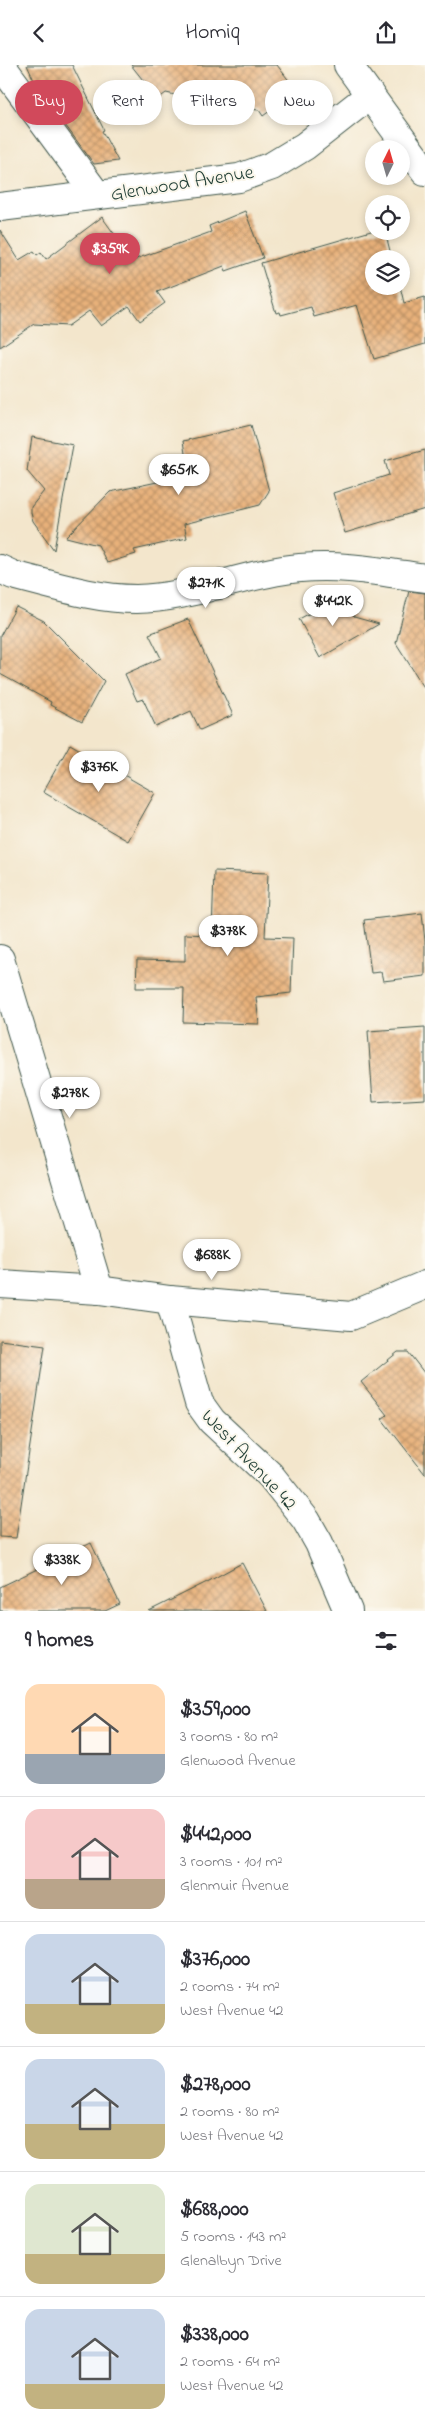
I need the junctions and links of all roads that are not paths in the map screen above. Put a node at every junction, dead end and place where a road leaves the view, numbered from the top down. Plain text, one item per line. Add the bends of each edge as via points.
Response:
1 (1, 65) edge
2 (348, 65) edge
3 (370, 95) junction
4 (425, 171) edge
5 (97, 195) junction
6 (0, 207) edge
7 (0, 569) edge
8 (425, 578) edge
9 (0, 959) edge
10 (0, 1284) edge
11 (425, 1285) edge
12 (99, 1291) junction
13 (170, 1300) junction
14 (348, 1611) edge

1 - 5 street
2 - 3 street
3 - 4 street
3 - 5 street, Glenwood Avenue via 305,146 272,166 239,178
5 - 6 street, Glenwood Avenue
7 - 8 street via 98,596 137,599 299,568 347,567
9 - 12 street
10 - 12 street
11 - 13 street via 351,1316
12 - 13 street
13 - 14 street, West Avenue 42 via 199,1403 212,1421 270,1475 306,1520

